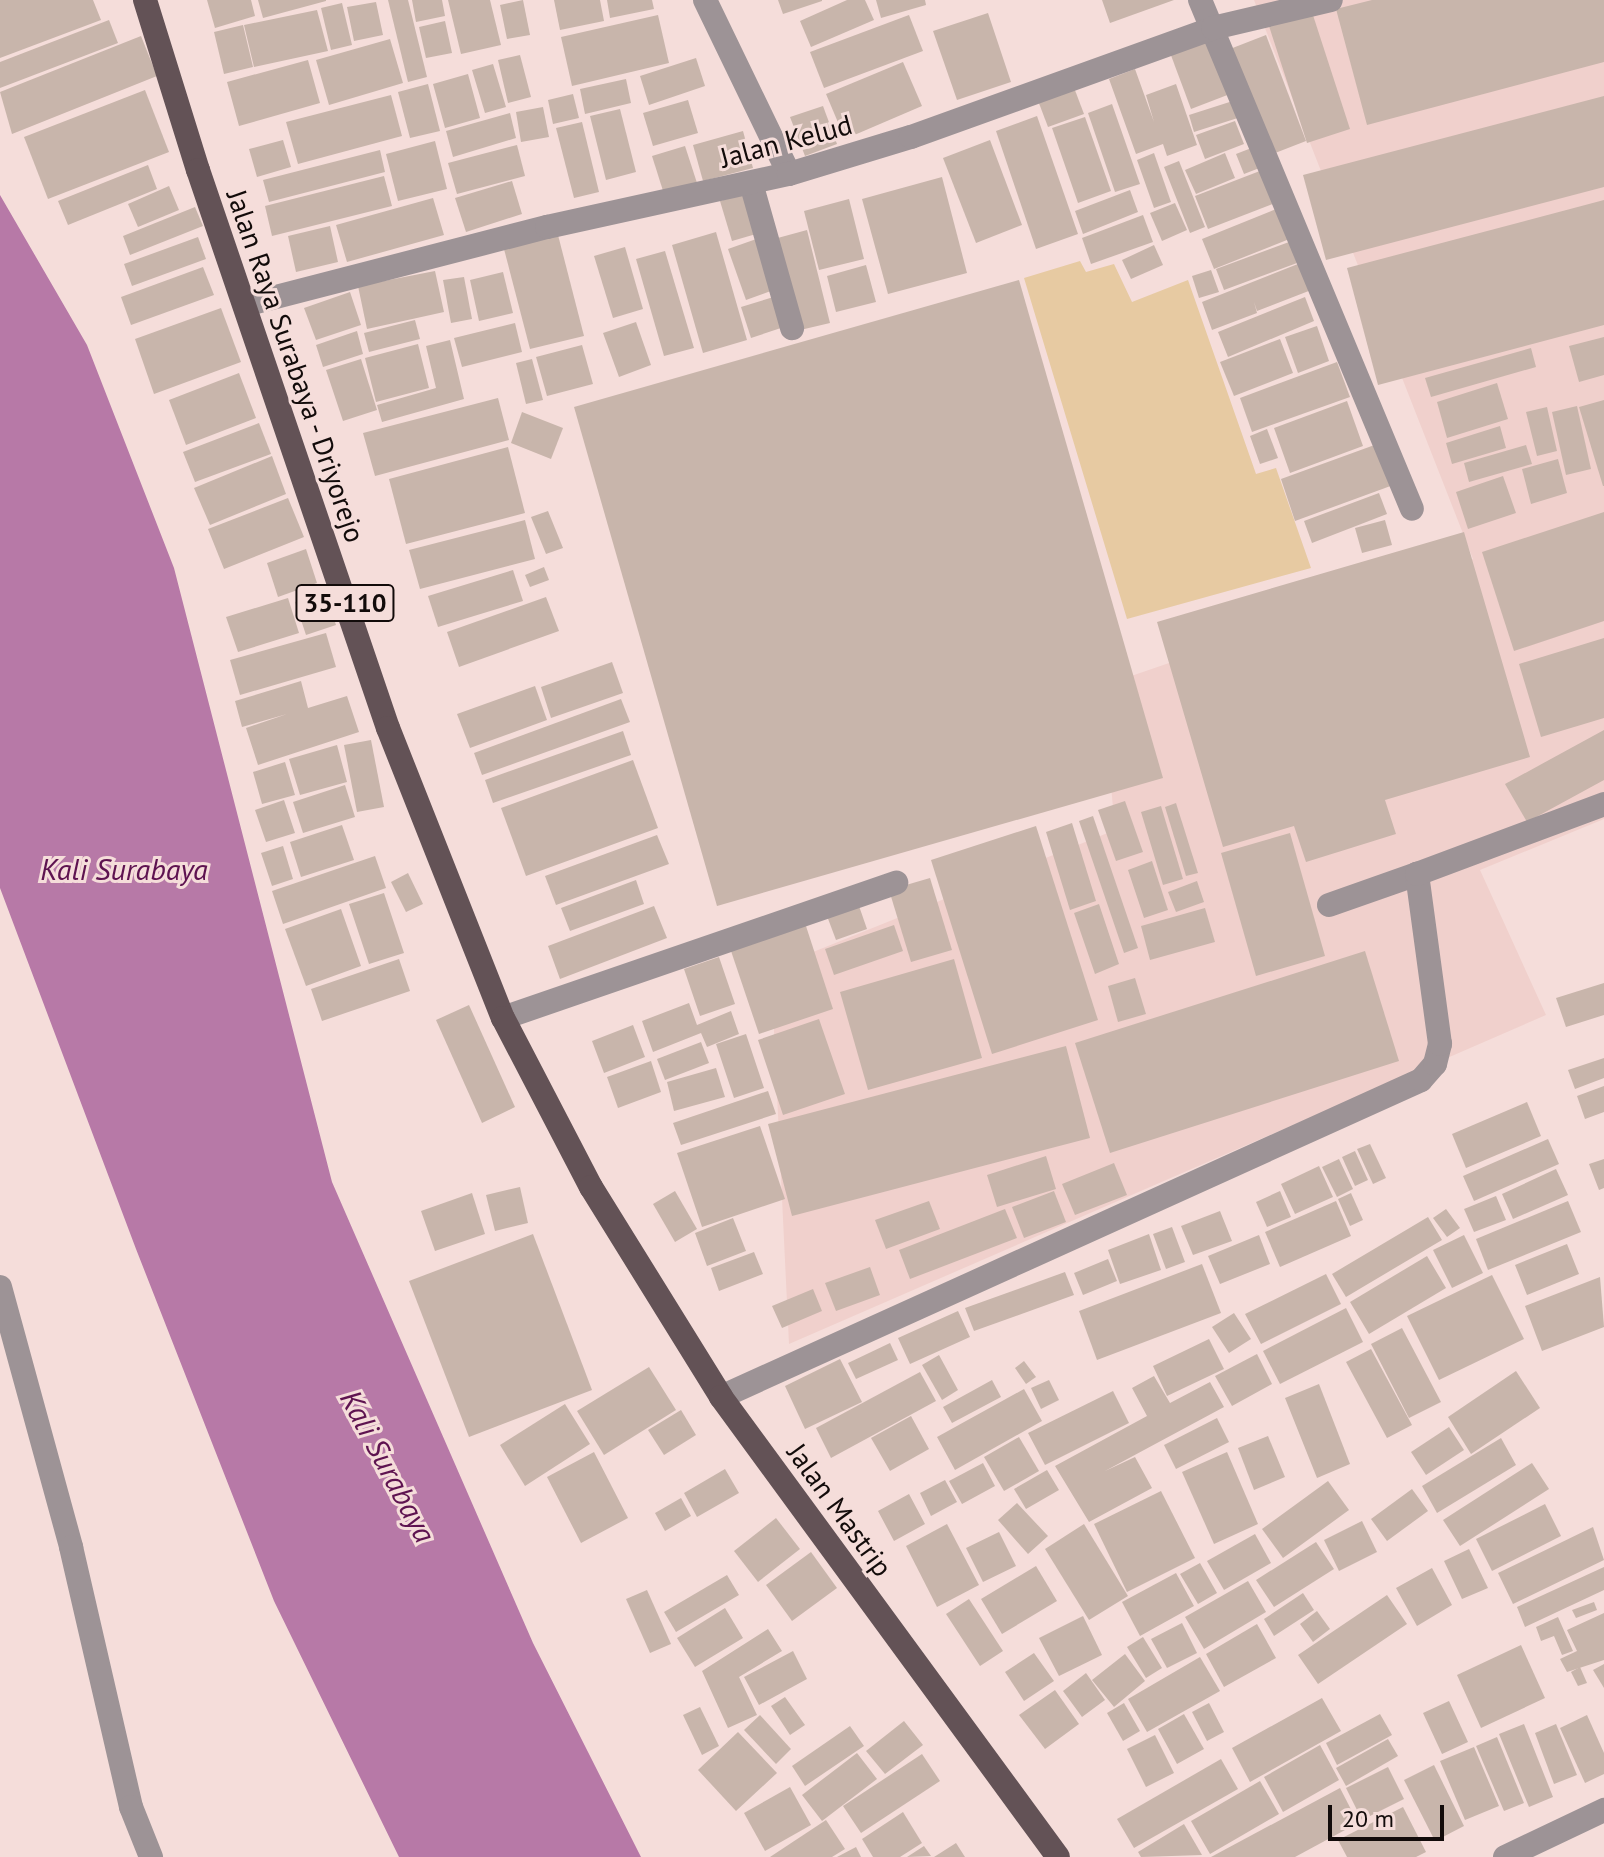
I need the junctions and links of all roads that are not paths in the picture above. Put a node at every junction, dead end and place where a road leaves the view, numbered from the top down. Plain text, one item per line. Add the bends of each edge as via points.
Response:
1 (145, 0) edge
2 (705, 0) edge
3 (1200, 0) edge
4 (1331, 0) edge
5 (1213, 28) junction
6 (789, 174) junction
7 (751, 183) junction
8 (245, 305) junction
9 (792, 328) dead end
10 (1412, 509) dead end
11 (1604, 804) edge
12 (1417, 874) junction
13 (896, 883) dead end
14 (1329, 905) dead end
15 (503, 1018) junction
16 (591, 1187) joint
17 (0, 1287) edge
18 (721, 1397) junction
19 (1604, 1810) edge
20 (151, 1857) edge
21 (1058, 1857) edge
22 (1505, 1857) edge

1 - 8 main road, Jalan Raya Surabaya - Driyorejo / 35-110
2 - 6 street
3 - 5 street
4 - 5 street, Jalan Kelud
5 - 6 street, Jalan Kelud via 911,137
5 - 10 street
6 - 7 street, Jalan Kelud
7 - 8 street, Jalan Kelud via 547,227
7 - 9 street
8 - 15 main road, Jalan Raya Surabaya - Driyorejo / 35-110 via 388,728
11 - 12 street
12 - 14 street
12 - 18 street via 1440,1044 1435,1064 1421,1080
13 - 15 street
15 - 16 main road, Jalan Raya Surabaya - Driyorejo / 35-110
16 - 18 main road, Jalan Mastrip
17 - 20 street via 71,1547 131,1807
18 - 21 main road, Jalan Mastrip
19 - 22 street

